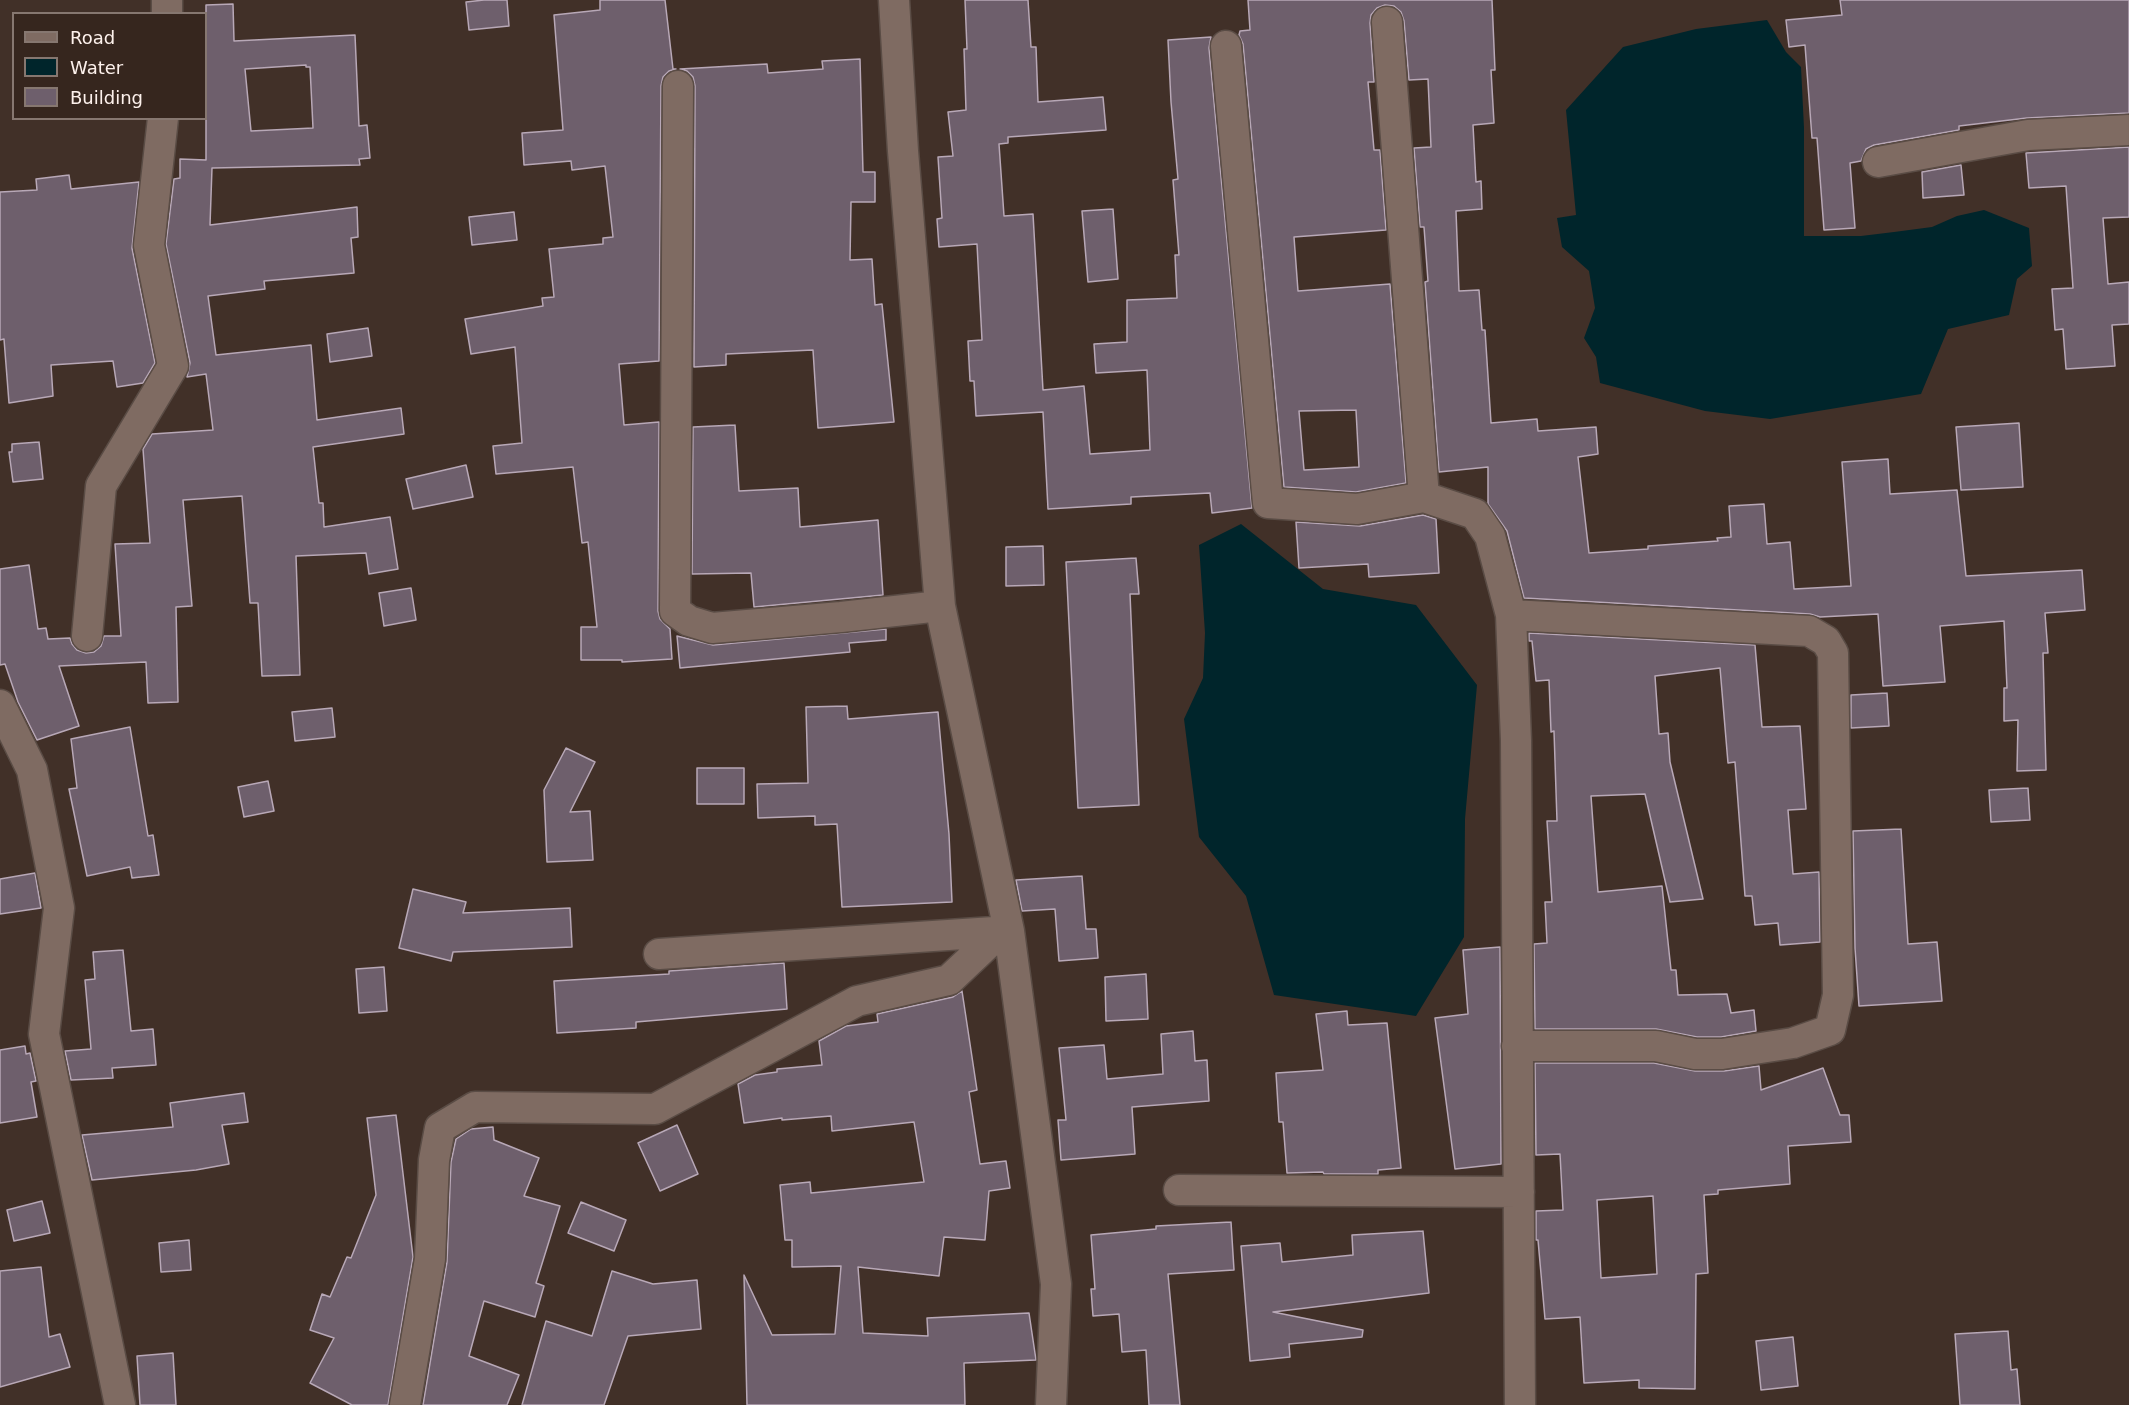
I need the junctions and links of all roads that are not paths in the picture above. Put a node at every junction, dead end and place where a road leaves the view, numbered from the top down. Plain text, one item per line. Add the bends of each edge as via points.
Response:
1 (894, 0) edge
2 (1387, 22) dead end
3 (1226, 46) dead end
4 (678, 86) dead end
5 (163, 120) edge
6 (2129, 130) edge
7 (1878, 162) dead end
8 (1424, 497) junction
9 (940, 606) junction
10 (1512, 615) junction
11 (87, 636) dead end
12 (0, 705) edge
13 (1005, 931) junction
14 (659, 954) dead end
15 (1517, 1046) junction
16 (1179, 1190) dead end
17 (1519, 1192) junction
18 (120, 1405) edge
19 (405, 1405) edge
20 (1052, 1405) edge
21 (1520, 1405) edge

1 - 9 street
2 - 8 street
3 - 8 street via 1268,503 1357,509
4 - 9 street via 675,611 689,621 712,628
5 - 11 street via 149,245 173,366 101,486
6 - 7 street via 2028,135
8 - 10 street via 1475,514 1490,536
9 - 13 street
10 - 15 street
10 - 15 street via 1809,631 1826,641 1833,653 1838,995 1830,1030 1793,1043 1722,1054 1695,1054 1656,1046
12 - 18 street via 32,770 59,908 44,1034
13 - 14 street
13 - 19 street via 949,980 857,1001 655,1109 475,1107 440,1128 434,1160 430,1259
13 - 20 street via 1056,1284
15 - 17 street
16 - 17 street
17 - 21 street

